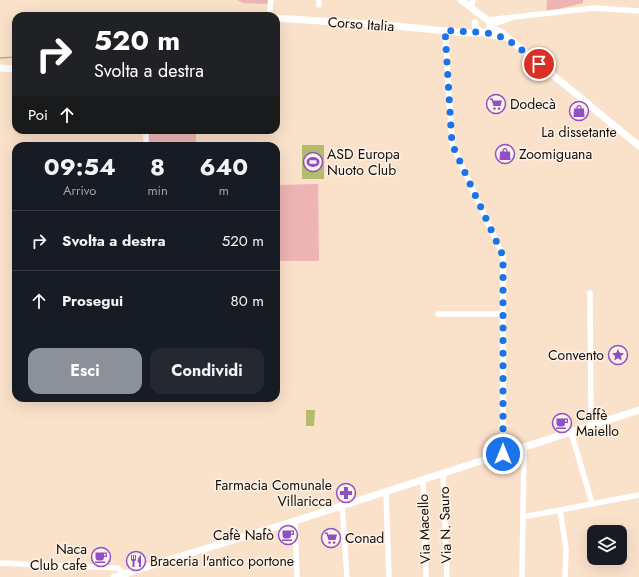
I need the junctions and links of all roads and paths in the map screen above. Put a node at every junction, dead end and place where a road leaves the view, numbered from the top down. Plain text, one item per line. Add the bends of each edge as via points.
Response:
1 (271, 0) edge
2 (461, 0) edge
3 (472, 0) edge
4 (471, 8) junction
5 (270, 10) dead end
6 (639, 11) edge
7 (515, 17) junction
8 (280, 18) edge
9 (476, 22) junction
10 (502, 23) junction
11 (487, 26) junction
12 (445, 30) junction
13 (502, 33) junction
14 (513, 42) junction
15 (0, 68) edge
16 (12, 69) edge
17 (639, 146) edge
18 (590, 293) dead end
19 (438, 314) dead end
20 (503, 314) junction
21 (639, 410) edge
22 (595, 424) junction
23 (571, 432) junction
24 (524, 449) junction
25 (503, 454) junction
26 (443, 473) junction
27 (423, 480) junction
28 (386, 492) junction
29 (639, 495) edge
30 (592, 503) junction
31 (342, 506) junction
32 (560, 510) junction
33 (523, 517) junction
34 (295, 521) junction
35 (0, 563) edge
36 (125, 575) edge
37 (114, 577) edge
38 (296, 577) edge
39 (347, 577) edge
40 (388, 577) edge
41 (426, 577) edge
42 (447, 577) edge
43 (522, 577) edge
44 (565, 577) edge

1 - 5 street
2 - 4 main road
3 - 4 street
4 - 9 main road
4 - 11 main road
6 - 7 street via 594,8
7 - 10 street
7 - 11 street
8 - 12 main road, Corso Italia
9 - 11 main road via 480,18
9 - 11 main road via 476,28
9 - 12 main road via 462,30
10 - 11 street
10 - 13 street
11 - 12 main road
11 - 13 main road
11 - 14 main road
12 - 20 street via 452,144 503,256
13 - 14 main road
14 - 17 main road
15 - 16 main road
18 - 22 street via 590,414
19 - 20 street
20 - 25 street
21 - 22 main road
22 - 23 main road
23 - 24 main road
23 - 30 street
24 - 25 main road
24 - 33 street
25 - 26 main road
26 - 27 main road
26 - 42 street, Via N. Sauro
27 - 28 main road
27 - 41 street, Via Macello
28 - 31 main road
28 - 40 street
29 - 30 street
30 - 32 street
31 - 34 main road
31 - 39 street
32 - 33 street
32 - 44 street via 566,549
33 - 43 street
34 - 36 main road
34 - 38 street
35 - 36 street via 118,568
36 - 37 main road

